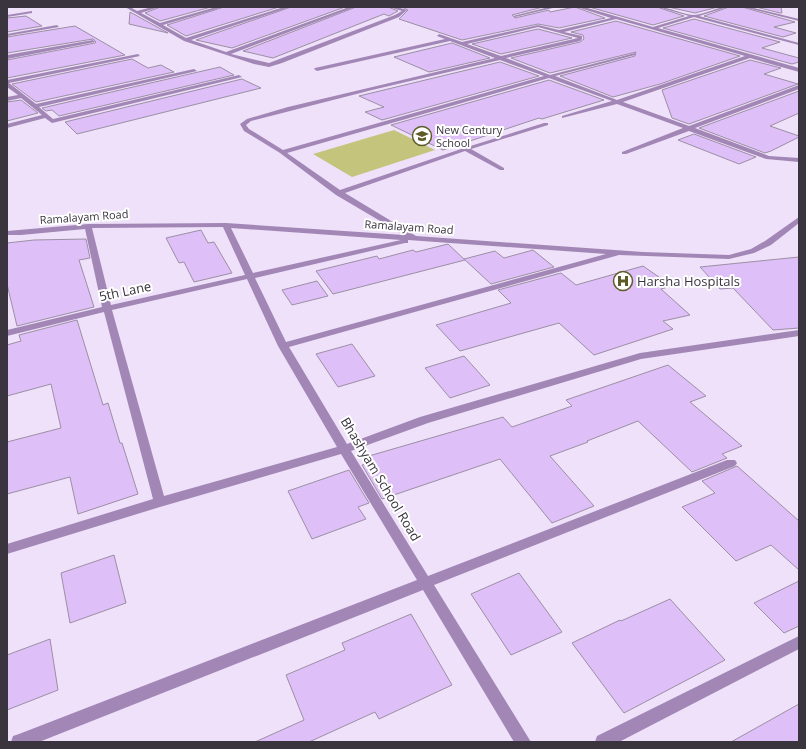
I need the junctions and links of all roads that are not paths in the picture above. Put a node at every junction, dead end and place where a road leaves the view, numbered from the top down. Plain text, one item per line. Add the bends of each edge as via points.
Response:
1 (127, 7) edge
2 (157, 7) edge
3 (221, 7) edge
4 (288, 7) edge
5 (353, 7) edge
6 (391, 7) edge
7 (555, 7) edge
8 (579, 7) edge
9 (660, 7) edge
10 (726, 7) edge
11 (745, 7) edge
12 (30, 12) dead end
13 (138, 12) junction
14 (7, 16) edge
15 (515, 16) dead end
16 (694, 16) junction
17 (617, 18) junction
18 (799, 20) edge
19 (159, 25) junction
20 (57, 26) dead end
21 (653, 28) junction
22 (561, 31) junction
23 (7, 35) edge
24 (439, 35) dead end
25 (451, 39) junction
26 (186, 40) junction
27 (93, 41) dead end
28 (463, 44) junction
29 (799, 44) edge
30 (226, 54) junction
31 (632, 54) dead end
32 (138, 55) dead end
33 (750, 56) junction
34 (7, 57) edge
35 (502, 58) junction
36 (317, 69) dead end
37 (799, 70) edge
38 (194, 71) dead end
39 (550, 76) junction
40 (239, 77) dead end
41 (7, 83) edge
42 (799, 87) edge
43 (21, 96) junction
44 (7, 99) edge
45 (616, 102) junction
46 (35, 106) junction
47 (46, 116) junction
48 (564, 117) dead end
49 (546, 124) dead end
50 (7, 126) edge
51 (688, 128) junction
52 (466, 149) junction
53 (282, 152) junction
54 (624, 153) dead end
55 (799, 160) edge
56 (502, 169) dead end
57 (339, 193) junction
58 (799, 219) edge
59 (226, 225) junction
60 (88, 226) junction
61 (7, 233) edge
62 (415, 238) junction
63 (622, 252) junction
64 (250, 277) junction
65 (107, 308) junction
66 (7, 333) edge
67 (799, 334) edge
68 (283, 346) junction
69 (344, 449) junction
70 (731, 463) dead end
71 (160, 502) junction
72 (7, 549) edge
73 (426, 583) junction
74 (799, 642) edge
75 (19, 742) edge
76 (523, 742) edge
77 (603, 742) edge

1 - 13 street
2 - 13 street
3 - 19 street
4 - 26 street
5 - 30 street
6 - 30 street via 405,10 396,16 280,62 269,65
7 - 15 street
8 - 17 street
9 - 16 street
10 - 16 street
11 - 18 street
12 - 14 street
13 - 19 street
16 - 21 street
16 - 29 street
17 - 21 street
17 - 22 street
19 - 26 street
20 - 23 street
21 - 33 street
22 - 28 street via 538,26
22 - 35 street via 580,39
24 - 25 street
25 - 28 street
25 - 36 street
26 - 30 street
27 - 34 street
28 - 35 street
31 - 39 street
32 - 41 street
33 - 37 street
33 - 45 street
35 - 39 street
35 - 53 street via 304,105 249,120 243,124 246,130
38 - 46 street
39 - 45 street
39 - 53 street
40 - 47 street via 54,124
41 - 43 street
42 - 51 street
43 - 44 street
43 - 46 street
45 - 48 street
45 - 51 street
46 - 47 street
47 - 50 street
49 - 52 street
51 - 54 street
51 - 55 street via 768,158
52 - 56 street
52 - 57 street
53 - 57 street
57 - 62 street
58 - 63 street, Ramalayam Road via 754,251 728,257
59 - 60 street, Ramalayam Road
59 - 62 street, Ramalayam Road
59 - 64 street, Bhashyam School Road
60 - 61 street, Ramalayam Road
60 - 65 street
62 - 63 street, Ramalayam Road
62 - 64 street, 5th Lane
63 - 68 street
64 - 65 street, 5th Lane
64 - 68 street, Bhashyam School Road
65 - 66 street, 5th Lane
65 - 71 street
67 - 69 street via 640,356 424,420
68 - 69 street, Bhashyam School Road
69 - 71 street
69 - 73 street, Bhashyam School Road
70 - 73 street
71 - 72 street
73 - 75 street
73 - 76 street, Bhashyam School Road
74 - 77 street

